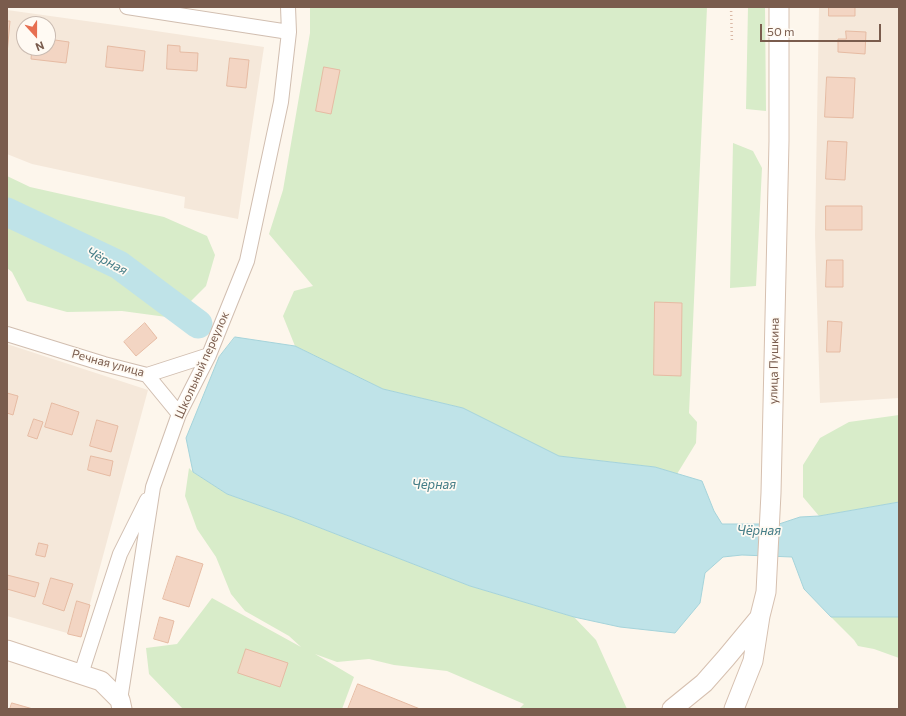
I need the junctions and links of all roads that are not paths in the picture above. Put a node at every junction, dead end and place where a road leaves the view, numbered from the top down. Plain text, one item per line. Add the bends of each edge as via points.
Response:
1 (127, 7) edge
2 (288, 7) edge
3 (779, 7) edge
4 (289, 32) junction
5 (7, 334) edge
6 (209, 355) junction
7 (147, 376) junction
8 (179, 414) junction
9 (153, 487) junction
10 (760, 616) junction
11 (7, 650) edge
12 (81, 674) junction
13 (121, 704) edge
14 (672, 709) edge
15 (734, 709) edge

1 - 4 street
2 - 4 street, Школьный переулок
3 - 10 main road, улица Пушкина via 779,141 771,493 766,592
4 - 6 street, Школьный переулок via 281,102 247,261
5 - 7 street, Речная улица
6 - 7 street, Речная улица
6 - 8 street, Школьный переулок
7 - 8 street
8 - 9 street, Школьный переулок
9 - 12 street via 120,554
9 - 13 street, Школьный переулок
10 - 14 main road via 704,683
10 - 15 main road, улица Пушкина via 753,661
11 - 12 main road
12 - 13 main road via 101,681

